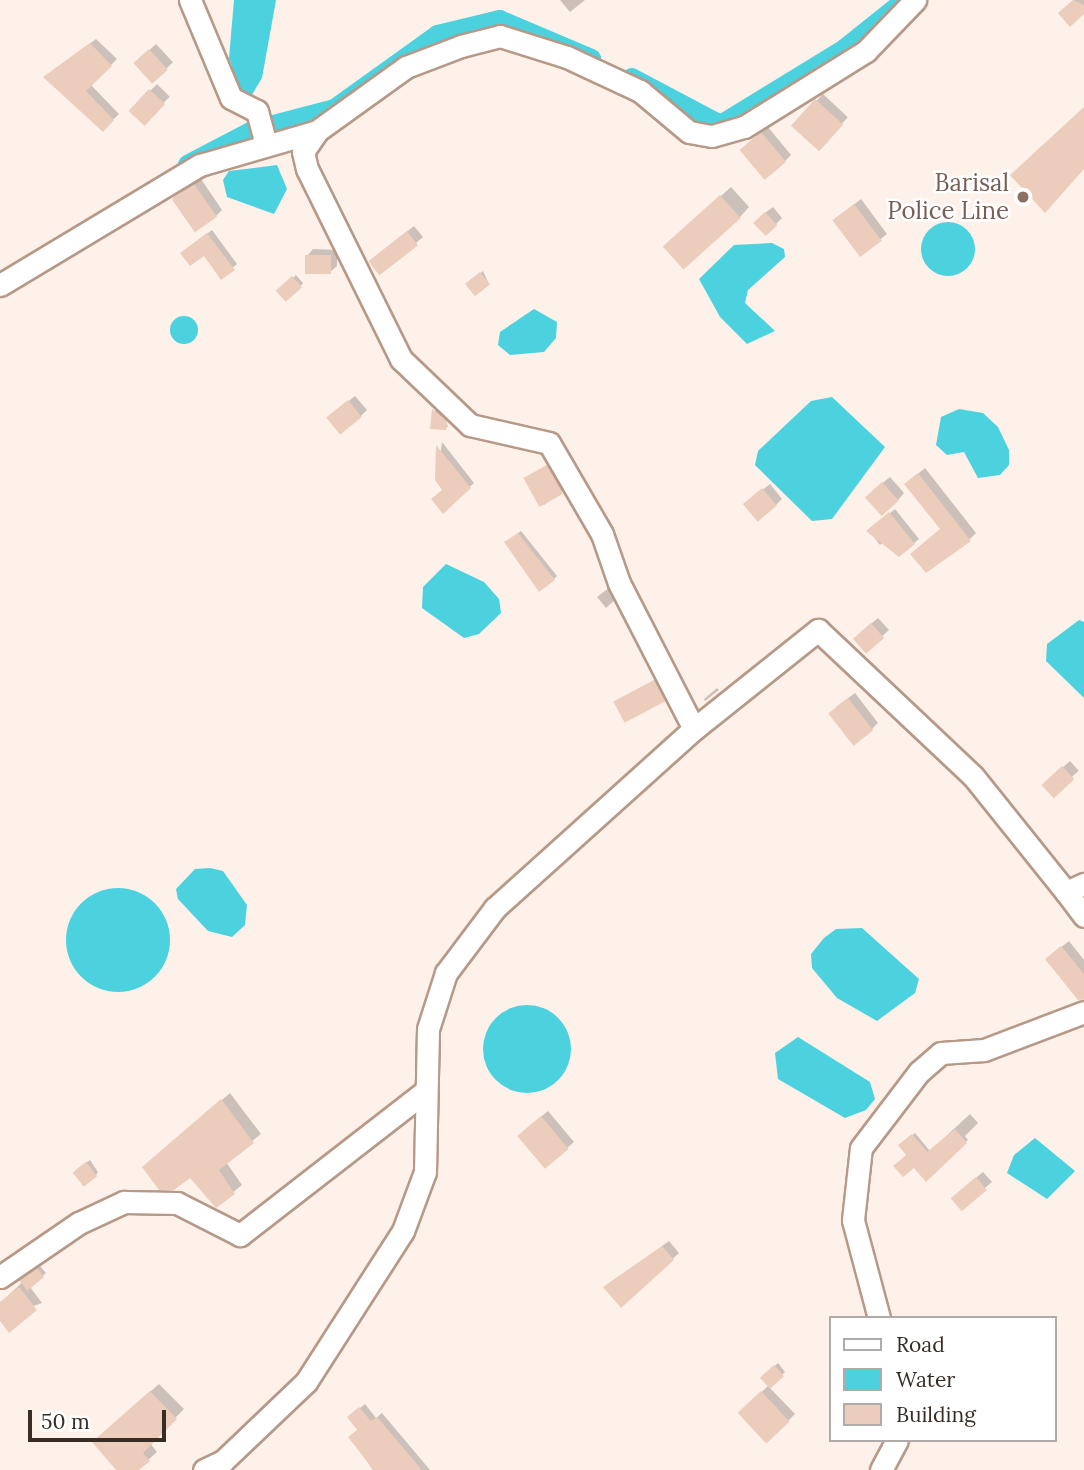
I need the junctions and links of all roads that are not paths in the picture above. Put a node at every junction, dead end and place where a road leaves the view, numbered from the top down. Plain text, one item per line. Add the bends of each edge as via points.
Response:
1 (190, 0) edge
2 (915, 0) edge
3 (317, 131) junction
4 (266, 145) junction
5 (0, 285) edge
6 (694, 729) junction
7 (1075, 888) edge
8 (1084, 916) edge
9 (1084, 1012) edge
10 (423, 1093) junction
11 (0, 1277) edge
12 (877, 1316) edge
13 (896, 1442) edge
14 (204, 1470) edge
15 (881, 1470) edge

1 - 4 street via 231,99 257,111
2 - 3 street via 866,51 744,127 712,136 689,132 640,91 567,57 500,36 406,67
3 - 4 street
3 - 6 street via 303,152 307,169 401,359 470,425 549,443 602,534 619,583
4 - 5 street via 201,165
6 - 7 street via 818,630 973,776
6 - 10 street via 495,908 446,973 428,1029
7 - 8 street
9 - 12 street via 984,1050 941,1053 919,1072 861,1148 853,1220
10 - 11 street via 240,1235 177,1203 124,1202 79,1223
10 - 14 street via 425,1172 403,1231 306,1382 223,1461
13 - 15 street

